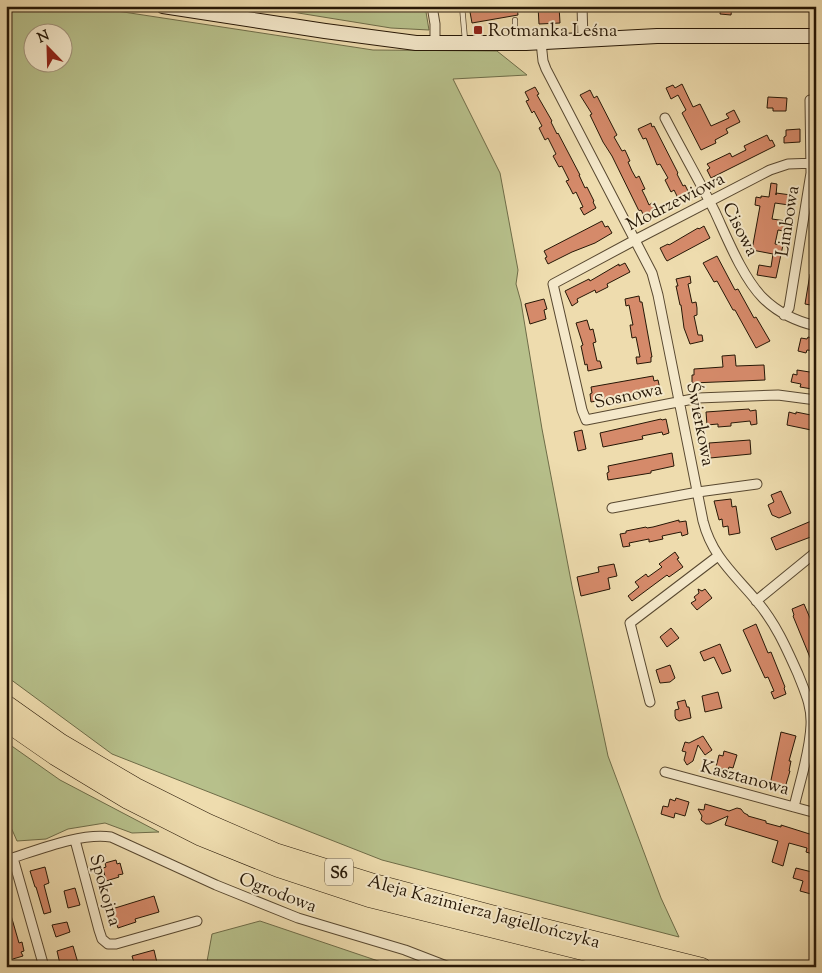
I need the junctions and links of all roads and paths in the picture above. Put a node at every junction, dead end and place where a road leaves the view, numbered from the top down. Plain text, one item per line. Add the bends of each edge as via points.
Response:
1 (163, 6) edge
2 (432, 6) edge
3 (462, 6) edge
4 (582, 6) edge
5 (515, 20) dead end
6 (816, 36) edge
7 (583, 40) junction
8 (541, 42) junction
9 (515, 43) junction
10 (435, 44) junction
11 (465, 44) junction
12 (810, 100) dead end
13 (664, 118) dead end
14 (813, 163) edge
15 (710, 202) junction
16 (636, 240) junction
17 (554, 284) joint
18 (784, 315) junction
19 (816, 326) edge
20 (816, 400) edge
21 (680, 401) junction
22 (757, 484) dead end
23 (698, 492) junction
24 (612, 508) dead end
25 (816, 552) edge
26 (718, 556) junction
27 (756, 601) junction
28 (650, 702) dead end
29 (6, 704) edge
30 (6, 722) edge
31 (665, 772) dead end
32 (794, 807) junction
33 (816, 813) edge
34 (100, 836) joint
35 (75, 840) junction
36 (10, 859) edge
37 (197, 922) dead end
38 (44, 967) edge
39 (449, 967) edge
40 (646, 967) edge
41 (702, 967) edge

1 - 10 main road via 394,41
2 - 10 street
3 - 11 lane
4 - 7 street
5 - 9 lane
6 - 7 main road via 657,36
7 - 8 main road
8 - 9 main road
8 - 16 street, Świerkowa via 546,69
9 - 11 main road
10 - 11 main road
12 - 14 street, Limbowa
13 - 15 street, Cisowa
14 - 15 street, Modrzewiowa via 778,167
14 - 18 street, Limbowa via 789,308
15 - 16 street, Modrzewiowa
15 - 18 street, Cisowa via 754,286 762,298
16 - 17 street, Modrzewiowa
16 - 21 street, Świerkowa via 656,287
17 - 21 street, Sosnowa via 586,420
18 - 19 street, Cisowa
20 - 21 street, Sosnowa via 766,395
21 - 23 street, Świerkowa
22 - 23 street
23 - 24 street
23 - 26 street, Świerkowa via 705,530
25 - 27 street
26 - 27 street, Świerkowa
26 - 28 street via 630,623
27 - 32 street, Świerkowa via 781,636 810,707 810,734
29 - 41 highway, Aleja Kazimierza Jagiellończyka / S6 via 61,743 136,786 208,824 275,852 374,883
30 - 40 highway, Aleja Kazimierza Jagiellończyka / S6 via 128,800 201,837 278,868 369,898
31 - 32 street, Kasztanowa
32 - 33 street, Kasztanowa
34 - 35 street, Spokojna
34 - 39 street, Ogrodowa via 115,839 298,918 405,950
35 - 36 street, Spokojna
35 - 37 street, Spokojna via 99,930 108,944
36 - 38 street

